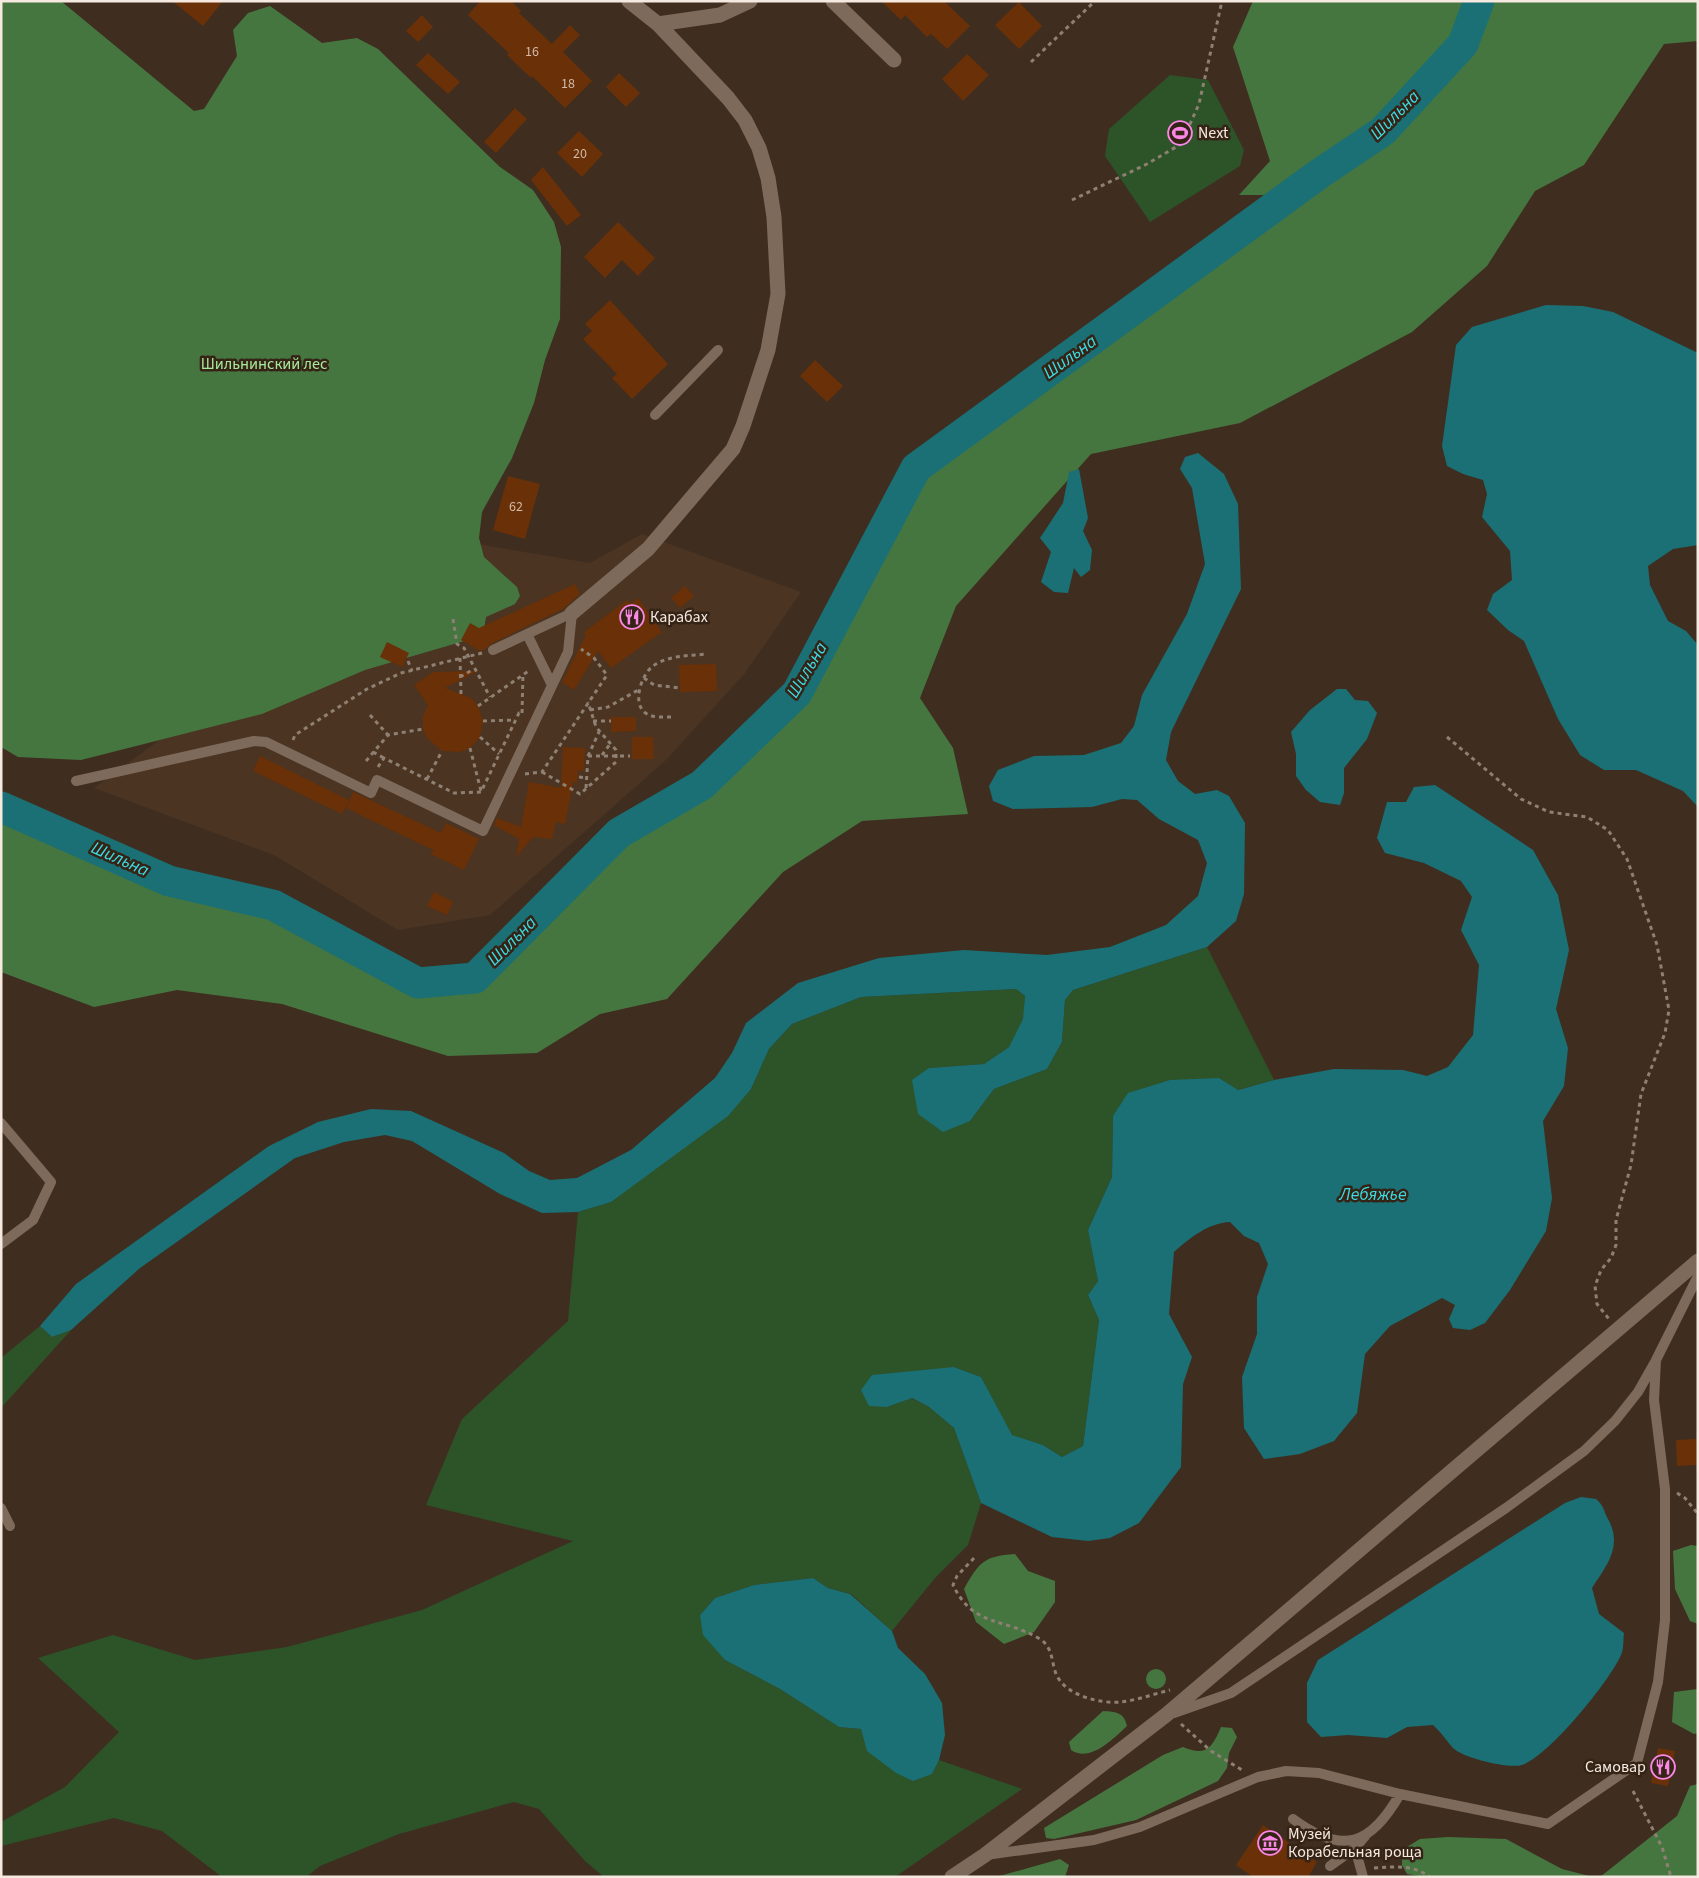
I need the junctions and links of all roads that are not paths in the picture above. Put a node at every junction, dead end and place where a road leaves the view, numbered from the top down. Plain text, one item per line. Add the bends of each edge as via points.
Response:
1 (629, 1) edge
2 (750, 1) edge
3 (833, 1) edge
4 (658, 24) junction
5 (894, 60) dead end
6 (718, 350) dead end
7 (655, 415) dead end
8 (572, 613) junction
9 (527, 634) junction
10 (492, 650) road end
11 (552, 685) junction
12 (76, 781) dead end
13 (1, 1123) edge
14 (1, 1244) edge
15 (1698, 1261) edge
16 (1698, 1276) edge
17 (1656, 1360) junction
18 (1, 1508) edge
19 (10, 1526) dead end
20 (1166, 1716) junction
21 (1400, 1794) junction
22 (1293, 1818) dead end
23 (1366, 1835) junction
24 (1355, 1848) junction
25 (985, 1855) junction
26 (1330, 1866) dead end
27 (1363, 1873) edge
28 (952, 1877) edge

1 - 4 street
2 - 4 street via 720,14
3 - 5 street
4 - 8 street via 728,98 745,120 759,148 774,217 778,294 774,325 733,449 648,549
6 - 7 lane
8 - 9 lane
8 - 11 lane via 568,652
9 - 10 lane
9 - 11 lane
11 - 12 lane via 483,831 378,780 371,793 266,742 254,741
13 - 14 lane via 51,1182 33,1220
15 - 20 street
16 - 17 lane
17 - 20 lane via 1638,1392 1584,1452 1231,1693
17 - 21 lane via 1654,1400 1665,1489 1665,1620 1658,1682 1637,1763 1548,1824
18 - 19 lane
20 - 25 street
21 - 23 lane via 1387,1816
21 - 25 lane via 1319,1773 1286,1771 1258,1777 1140,1827 1094,1840
22 - 23 lane via 1326,1838 1347,1842
23 - 24 lane
24 - 26 lane
24 - 27 lane
25 - 28 street

